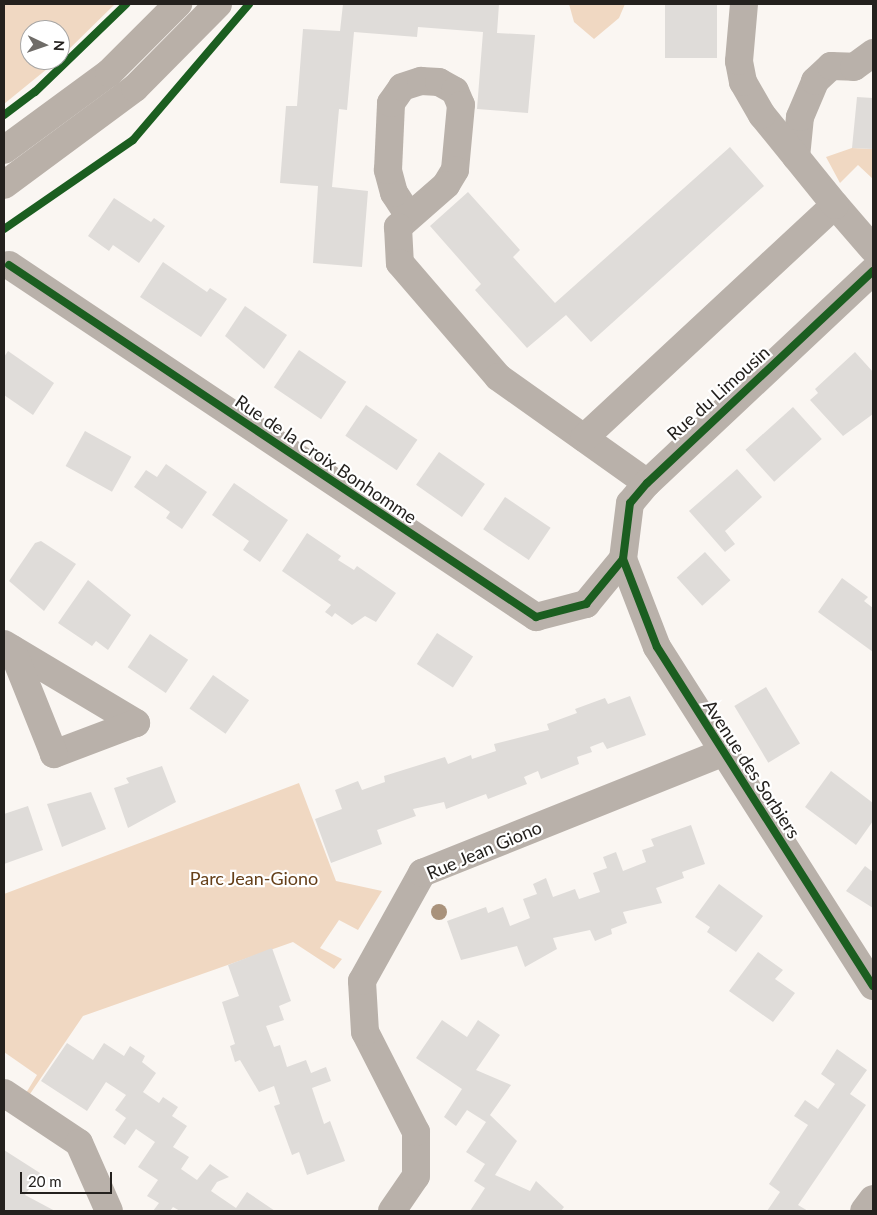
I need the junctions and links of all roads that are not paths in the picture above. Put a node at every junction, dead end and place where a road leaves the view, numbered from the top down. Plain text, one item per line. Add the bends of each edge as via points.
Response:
1 (178, 4) edge
2 (218, 4) edge
3 (744, 4) edge
4 (873, 53) edge
5 (4, 150) edge
6 (796, 157) junction
7 (4, 185) edge
8 (835, 205) junction
9 (409, 216) dead end
10 (873, 249) edge
11 (9, 265) dead end
12 (873, 271) edge
13 (584, 438) junction
14 (647, 483) junction
15 (623, 559) junction
16 (8, 646) edge
17 (724, 752) junction
18 (873, 986) edge
19 (4, 1093) edge
20 (873, 1199) edge
21 (109, 1211) edge
22 (392, 1211) edge
23 (864, 1211) edge

1 - 5 main road via 110,74
2 - 7 main road via 135,88
3 - 6 street via 739,61 743,82 762,115
4 - 6 street via 854,67 831,66 815,81 800,117
6 - 8 street
8 - 10 street
8 - 13 street
9 - 13 street via 398,227 400,264 498,377
11 - 15 street, Rue de la Croix Bonhomme via 536,618 586,604
12 - 14 street, Rue du Limousin
13 - 14 street
14 - 15 street, Rue du Limousin via 630,503
15 - 17 street, Avenue des Sorbiers via 656,647
16 - 16 street via 120,713 136,723 54,754
17 - 18 street, Avenue des Sorbiers
17 - 22 street, Rue Jean Giono via 422,873 362,981 365,1032 416,1132 416,1176
19 - 21 street via 78,1143
20 - 23 street

